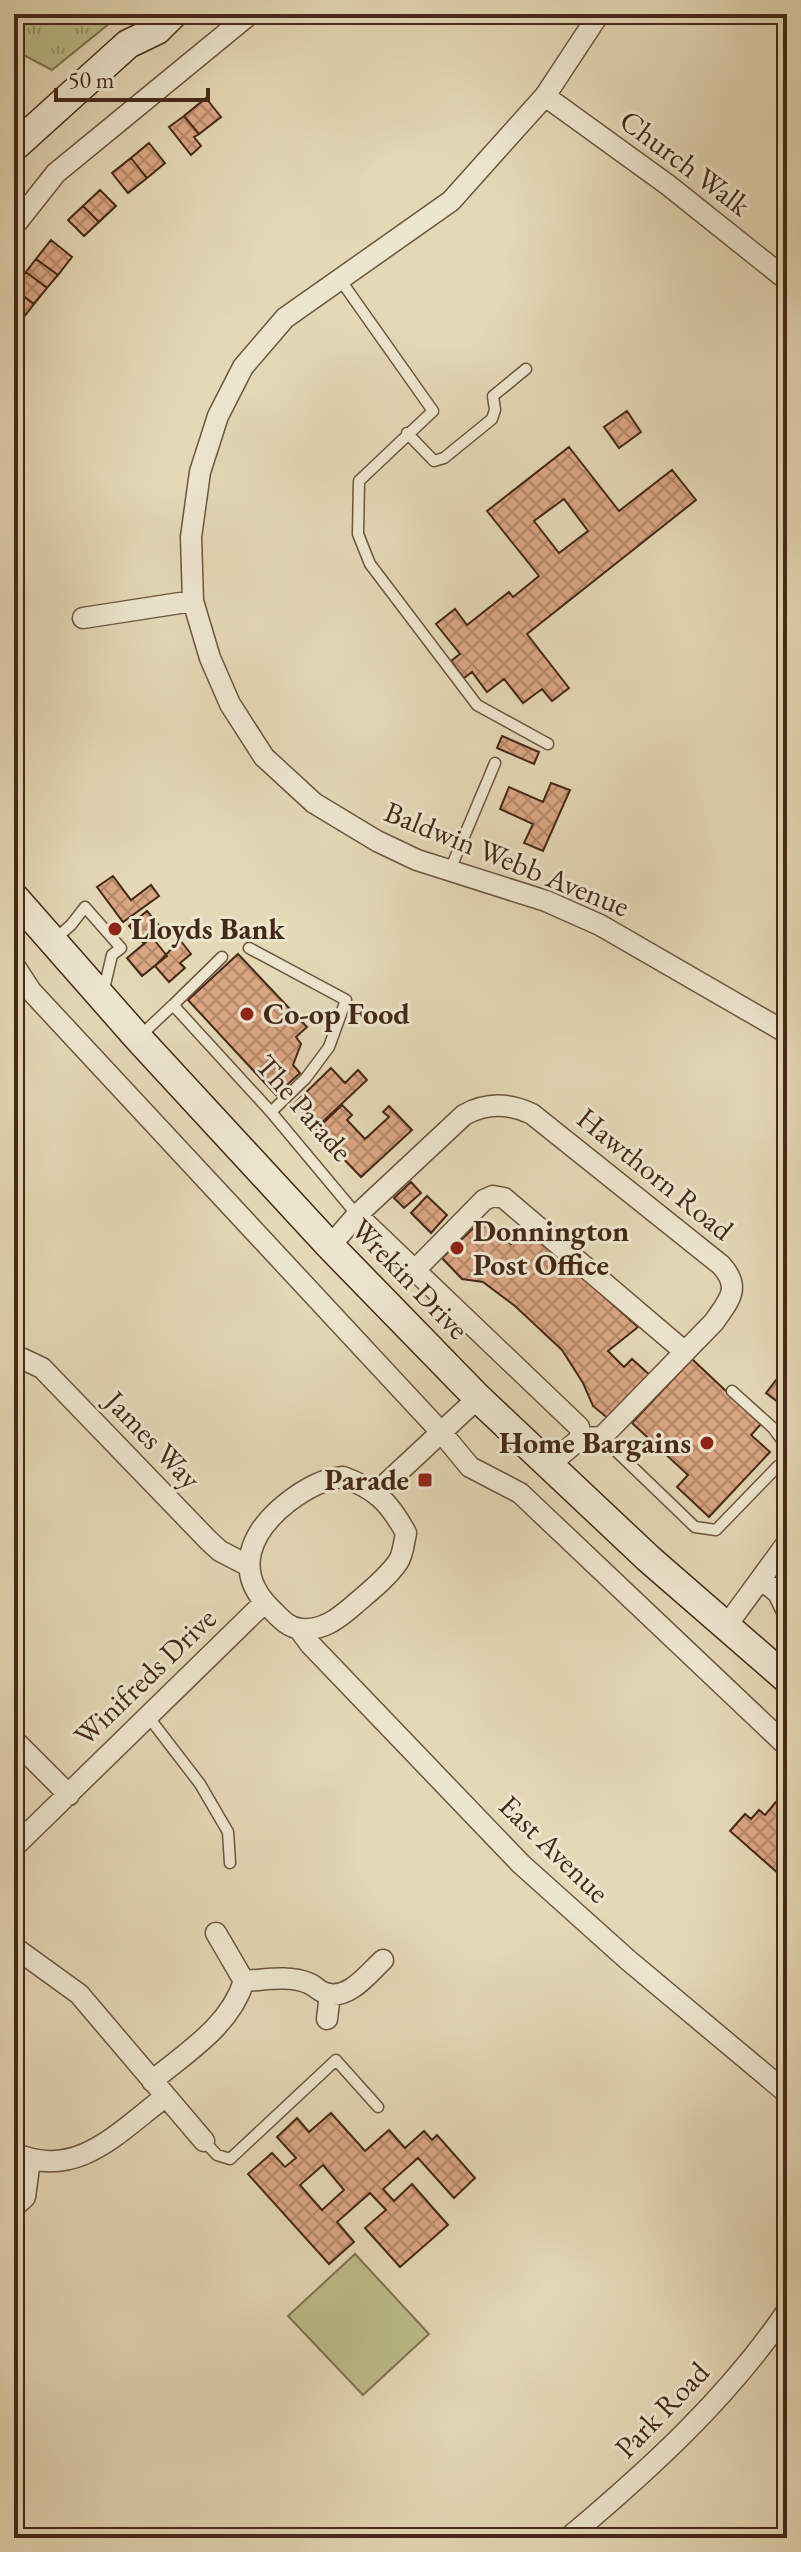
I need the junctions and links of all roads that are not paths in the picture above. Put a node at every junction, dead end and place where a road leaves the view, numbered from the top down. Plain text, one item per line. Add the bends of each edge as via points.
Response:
1 (173, 14) edge
2 (250, 14) edge
3 (599, 14) edge
4 (545, 96) junction
5 (14, 147) edge
6 (14, 226) edge
7 (339, 278) junction
8 (787, 280) edge
9 (526, 369) dead end
10 (407, 433) junction
11 (193, 601) junction
12 (83, 618) dead end
13 (548, 744) dead end
14 (495, 763) dead end
15 (450, 870) junction
16 (14, 897) edge
17 (53, 941) junction
18 (249, 948) dead end
19 (222, 957) dead end
20 (14, 965) edge
21 (101, 998) junction
22 (173, 1005) junction
23 (787, 1033) edge
24 (138, 1038) junction
25 (271, 1112) junction
26 (357, 1215) junction
27 (330, 1246) junction
28 (416, 1269) junction
29 (685, 1352) junction
30 (14, 1358) edge
31 (732, 1391) dead end
32 (478, 1398) junction
33 (441, 1432) junction
34 (581, 1438) junction
35 (787, 1447) edge
36 (617, 1452) dead end
37 (787, 1464) edge
38 (549, 1465) junction
39 (377, 1492) junction
40 (787, 1543) edge
41 (249, 1566) junction
42 (761, 1579) junction
43 (264, 1603) junction
44 (787, 1611) edge
45 (727, 1625) junction
46 (299, 1629) junction
47 (787, 1679) edge
48 (147, 1715) junction
49 (14, 1740) edge
50 (787, 1746) edge
51 (69, 1795) junction
52 (15, 1844) edge
53 (230, 1863) dead end
54 (216, 1933) dead end
55 (14, 1947) edge
56 (383, 1960) dead end
57 (244, 1981) junction
58 (330, 1994) junction
59 (327, 2019) dead end
60 (159, 2089) junction
61 (787, 2093) edge
62 (378, 2107) dead end
63 (204, 2141) joint
64 (22, 2157) edge
65 (14, 2207) edge
66 (787, 2311) edge
67 (568, 2538) edge

1 - 5 street via 157,30 128,44
2 - 6 street via 56,173
3 - 4 street, Baldwin Webb Avenue
4 - 7 street, Baldwin Webb Avenue via 451,201
4 - 8 street, Church Walk
7 - 10 lane via 433,411
7 - 11 street, Baldwin Webb Avenue via 285,318 243,367 218,416 194,511
9 - 10 lane via 493,396 492,419 444,458 434,461
10 - 13 lane via 359,481 358,534 370,564 477,705
11 - 12 street
11 - 15 street, Baldwin Webb Avenue via 230,704 264,757 314,803 377,841
14 - 15 lane
15 - 23 street, Baldwin Webb Avenue via 600,925
16 - 17 street, Wrekin Drive
17 - 21 street, Wrekin Drive
17 - 21 lane via 85,907 121,948 112,955
18 - 25 lane via 346,1000 329,1047
19 - 22 lane
20 - 33 street via 31,991
21 - 24 street, Wrekin Drive
22 - 24 lane
22 - 25 lane, The Parade
24 - 27 street, Wrekin Drive
25 - 26 lane, The Parade
26 - 27 street
26 - 28 street, The Parade
26 - 29 street, Hawthorn Road via 464,1115 492,1105 515,1106 532,1114 730,1275 728,1302
27 - 32 street, Wrekin Drive
28 - 29 street via 484,1200 504,1198
28 - 34 street, The Parade via 579,1427
29 - 34 street, Hawthorn Road via 602,1437
30 - 41 street, James Way via 42,1368 209,1541
31 - 35 lane
32 - 33 street
32 - 38 street, Wrekin Drive
33 - 39 street
33 - 50 street via 470,1467 520,1493
34 - 38 street, Hawthorn Road
36 - 37 lane via 695,1527 716,1530 778,1466
38 - 45 street, Wrekin Drive
39 - 41 street via 343,1477 326,1479 300,1493 263,1525
39 - 46 street via 406,1533 400,1560 334,1622
40 - 42 street
41 - 43 street
42 - 44 street via 778,1593
42 - 45 street
43 - 46 street
43 - 48 street, Winifreds Drive
45 - 47 street, Wrekin Drive
46 - 61 street, East Avenue via 521,1864
48 - 51 street, Winifreds Drive
48 - 53 lane via 200,1784 228,1832
49 - 51 street
51 - 52 street, Winifreds Drive
54 - 57 street
55 - 60 street via 79,1994
56 - 58 street via 350,1990
57 - 58 street via 287,1979
57 - 60 street via 226,2019
58 - 59 street
60 - 63 street
60 - 64 street via 87,2155 63,2161
62 - 63 lane via 336,2060 230,2159 217,2155
64 - 65 street via 25,2197
66 - 67 street, Park Road via 708,2409

